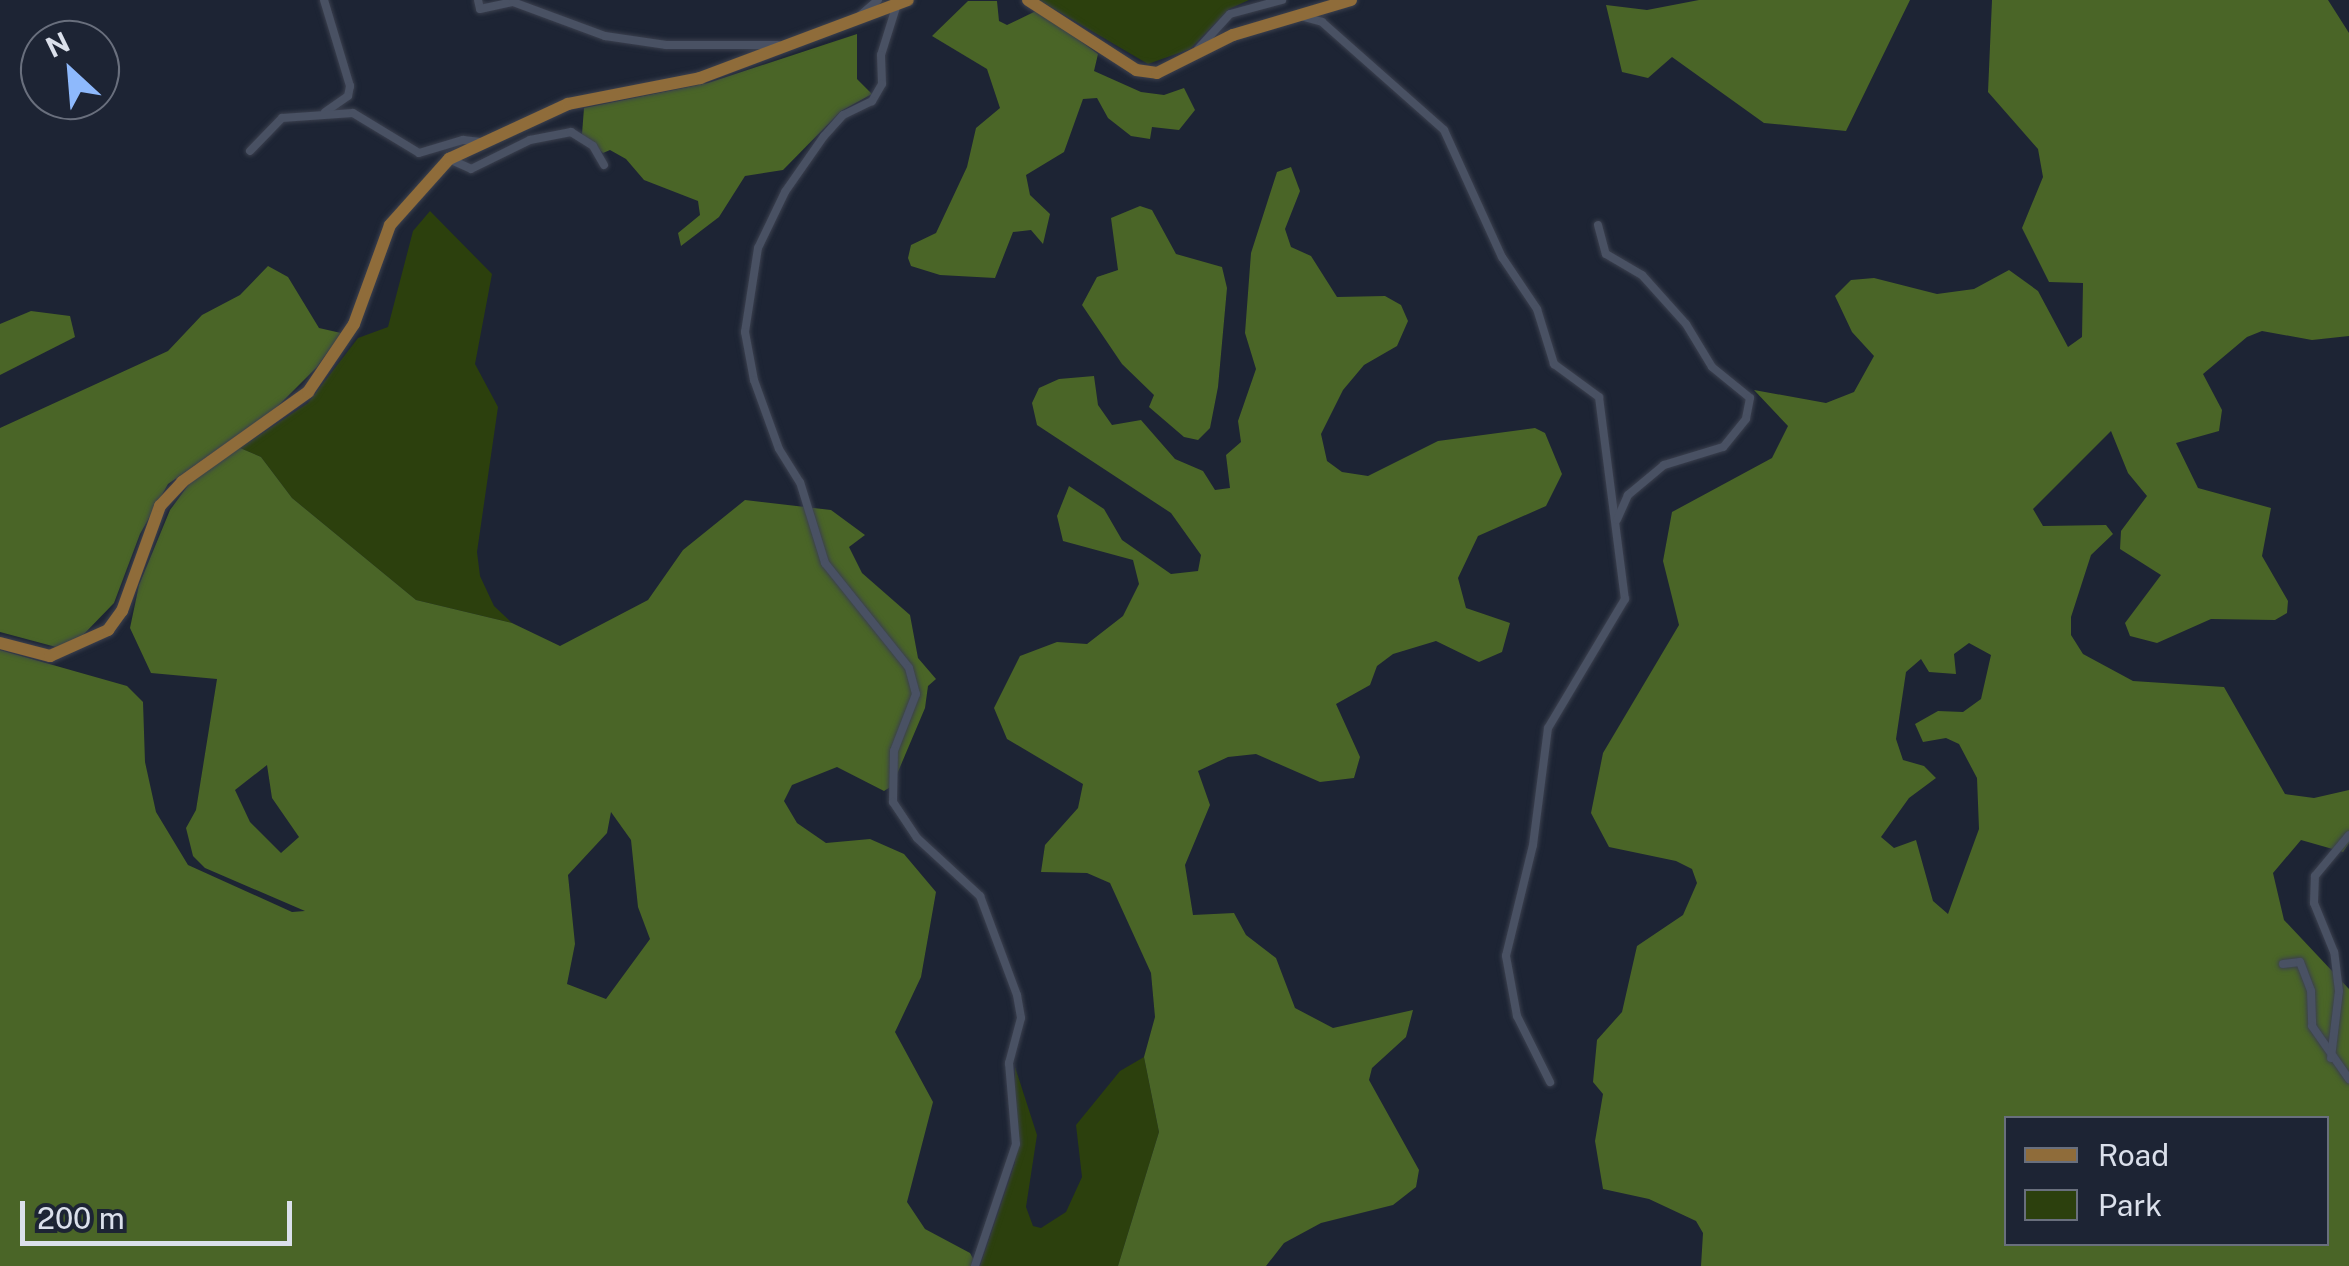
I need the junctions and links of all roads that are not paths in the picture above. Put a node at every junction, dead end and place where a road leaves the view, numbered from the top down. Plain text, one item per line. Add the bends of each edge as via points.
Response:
1 (324, 0) edge
2 (478, 0) edge
3 (878, 0) edge
4 (1028, 0) edge
5 (1282, 0) edge
6 (1351, 0) edge
7 (902, 2) edge
8 (1297, 15) junction
9 (854, 22) junction
10 (798, 46) junction
11 (1194, 58) junction
12 (321, 115) junction
13 (486, 143) junction
14 (250, 150) dead end
15 (449, 159) junction
16 (604, 166) dead end
17 (1598, 225) dead end
18 (1617, 520) junction
19 (0, 644) edge
20 (2349, 835) edge
21 (2283, 964) dead end
22 (2331, 1058) junction
23 (2349, 1079) edge
24 (1550, 1082) dead end
25 (975, 1266) edge

1 - 12 street via 350,86 348,96
2 - 10 street via 480,9 514,2 605,36 666,45
3 - 9 street
4 - 11 main road via 1136,70 1158,73
5 - 11 street via 1230,14 1206,35
6 - 8 main road
7 - 9 main road
7 - 25 street via 881,56 882,84 872,101 843,114 824,136 785,192 758,248 745,332 754,380 779,449 800,482 825,564 908,668 916,694 894,752 893,802 917,838 980,896 1017,996 1021,1018 1009,1063 1016,1144
8 - 11 main road via 1233,35
8 - 18 street via 1322,22 1444,130 1502,258 1537,309 1554,364 1598,397
9 - 10 main road
10 - 13 main road via 700,78 568,104
12 - 13 street via 354,113 419,153 463,140
12 - 14 street via 282,118
13 - 15 main road
15 - 16 street via 470,169 530,140 570,132 592,146
15 - 19 main road via 390,224 354,324 308,392 182,482 160,506 122,611 108,630 50,656
17 - 18 street via 1606,254 1642,275 1686,324 1712,367 1750,398 1746,419 1723,447 1654,472 1628,495
18 - 24 street via 1625,599 1560,698 1548,728 1533,845 1506,956 1517,1016
20 - 22 street via 2315,876 2314,903 2334,952 2340,990
21 - 22 street via 2300,962 2311,991 2312,1026
22 - 23 street

